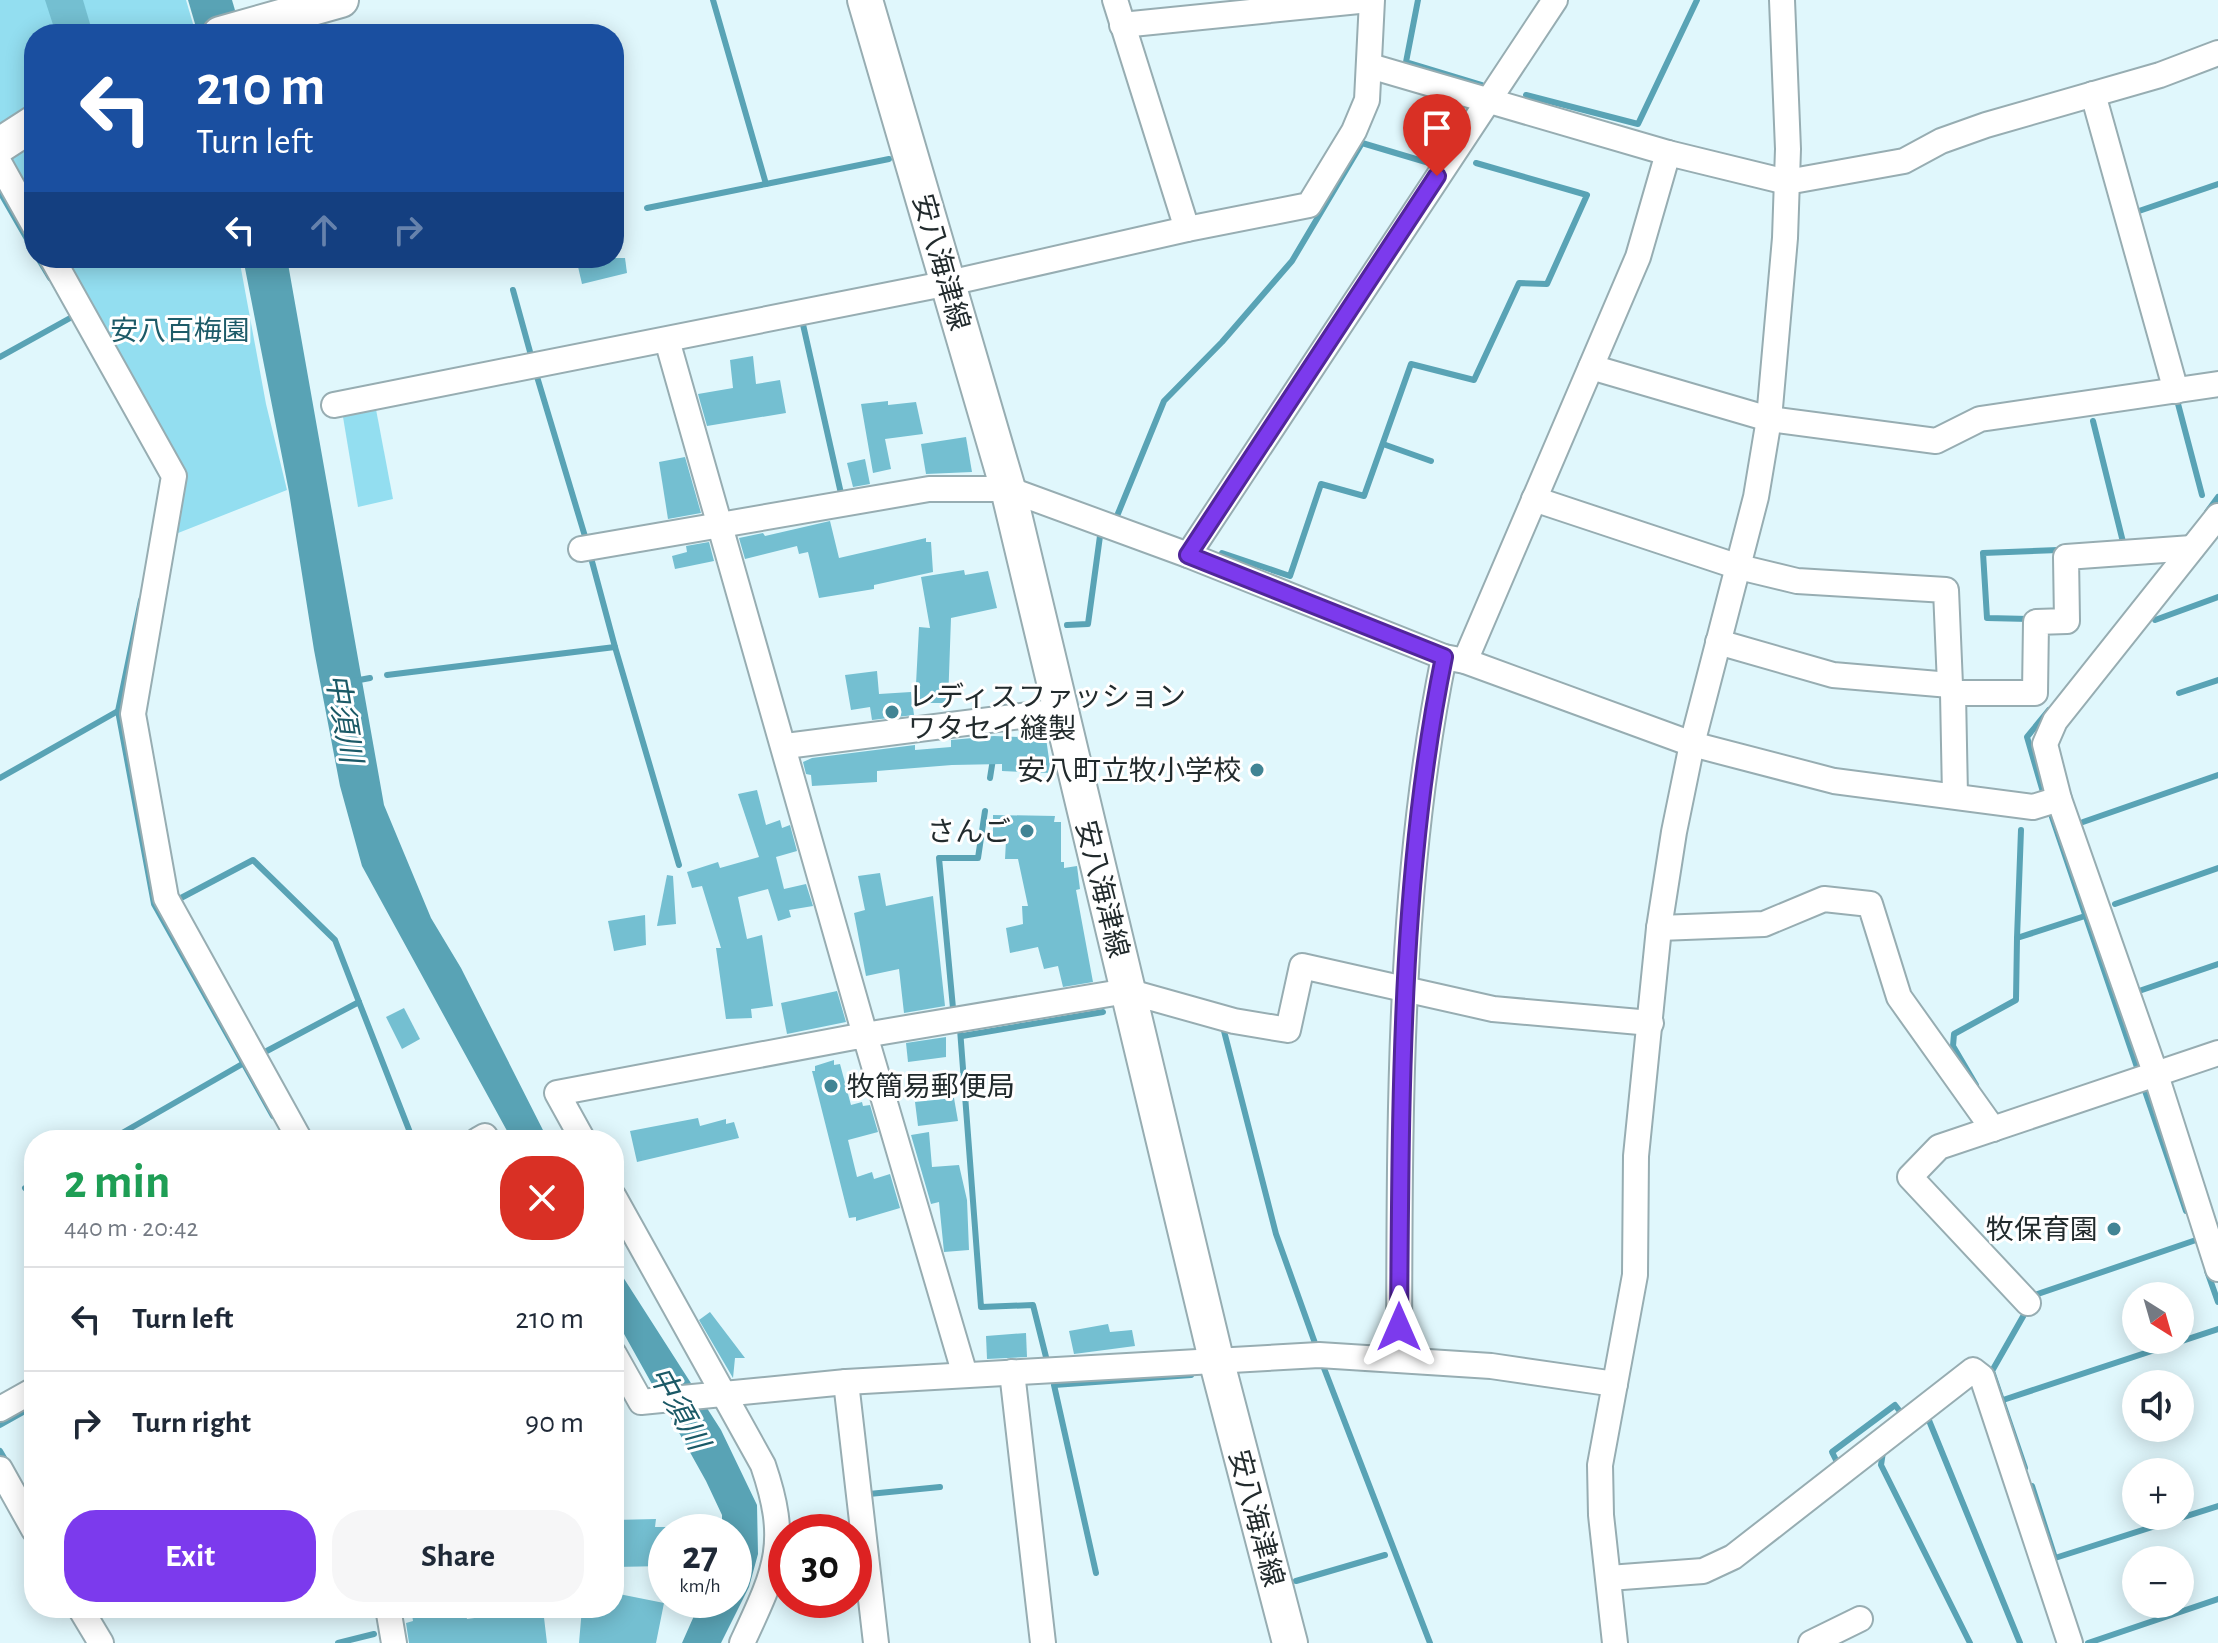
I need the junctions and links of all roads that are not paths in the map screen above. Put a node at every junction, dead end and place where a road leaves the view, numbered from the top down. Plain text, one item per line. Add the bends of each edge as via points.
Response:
1 (341, 0) edge
2 (865, 0) edge
3 (1115, 0) edge
4 (1371, 0) edge
5 (1555, 0) edge
6 (1782, 0) edge
7 (255, 24) edge
8 (1122, 25) junction
9 (2218, 53) edge
10 (1370, 66) junction
11 (2093, 94) junction
12 (1486, 100) junction
13 (24, 129) edge
14 (0, 145) edge
15 (1668, 153) junction
16 (0, 164) edge
17 (1787, 182) junction
18 (24, 207) edge
19 (1187, 229) junction
20 (58, 268) edge
21 (949, 283) junction
22 (667, 340) junction
23 (1591, 367) junction
24 (2218, 384) edge
25 (2176, 391) junction
26 (334, 405) dead end
27 (1769, 419) junction
28 (1008, 489) junction
29 (1534, 499) junction
30 (2218, 516) edge
31 (720, 525) junction
32 (2192, 548) junction
33 (581, 549) dead end
34 (1188, 555) junction
35 (1739, 567) junction
36 (1718, 642) junction
37 (1454, 659) junction
38 (1951, 689) junction
39 (1060, 711) junction
40 (1692, 744) junction
41 (786, 746) junction
42 (1955, 796) junction
43 (2059, 799) junction
44 (1659, 928) junction
45 (1127, 991) junction
46 (1406, 992) junction
47 (1651, 1023) junction
48 (865, 1035) junction
49 (2218, 1053) edge
50 (2156, 1075) junction
51 (1993, 1129) junction
52 (294, 1130) edge
53 (577, 1130) edge
54 (624, 1217) edge
55 (2218, 1269) edge
56 (2028, 1303) dead end
57 (1216, 1359) junction
58 (1399, 1359) junction
59 (1012, 1372) junction
60 (624, 1374) edge
61 (965, 1375) junction
62 (846, 1382) junction
63 (1615, 1384) junction
64 (712, 1393) junction
65 (24, 1396) edge
66 (635, 1397) edge
67 (0, 1409) edge
68 (0, 1469) edge
69 (24, 1512) edge
70 (1609, 1578) junction
71 (86, 1618) edge
72 (390, 1618) edge
73 (1860, 1619) dead end
74 (101, 1643) edge
75 (394, 1643) edge
76 (742, 1643) edge
77 (876, 1643) edge
78 (1043, 1643) edge
79 (1290, 1643) edge
80 (1615, 1643) edge
81 (1811, 1643) edge
82 (2070, 1643) edge

1 - 7 main road
2 - 21 main road, 安八海津線
3 - 8 street
4 - 8 street
4 - 10 street
5 - 12 street
6 - 17 street
8 - 19 street
9 - 11 street
10 - 12 street
10 - 19 street via 1367,100 1354,131 1309,205
11 - 17 street via 1986,125 1904,161
11 - 25 street
12 - 15 street
12 - 34 street
13 - 14 main road
15 - 17 street
15 - 23 street via 1638,257
16 - 18 street
17 - 27 street
19 - 21 street
20 - 52 street via 174,476 133,714 166,898
21 - 22 street
21 - 28 main road, 安八海津線
22 - 26 street
22 - 31 street
23 - 27 street
23 - 29 street
24 - 25 street
25 - 27 street via 1980,419 1936,441
27 - 35 street
28 - 31 street via 929,489
28 - 34 street
28 - 39 main road, 安八海津線
29 - 35 street
29 - 37 street
30 - 32 street
31 - 33 street
31 - 41 street
32 - 38 street via 2066,557 2067,621 2036,622 2035,693
32 - 43 street via 2055,721 2045,744
34 - 37 street
35 - 36 street
35 - 38 street via 1797,581 1946,590
36 - 38 street via 1833,675
36 - 40 street
37 - 40 street
37 - 46 street via 1427,742
38 - 42 street
39 - 41 street
39 - 45 main road, 安八海津線
40 - 42 street via 1834,781
40 - 44 street
41 - 48 street
42 - 43 street via 2033,807
43 - 50 street
44 - 47 street
44 - 51 street via 1764,924 1824,899 1870,904 1899,997
45 - 46 street via 1288,1030 1302,966
45 - 48 street
45 - 57 main road, 安八海津線
46 - 47 street via 1493,1009
46 - 58 street
47 - 63 street via 1636,1156 1635,1275
48 - 53 street via 557,1093
48 - 61 street
49 - 50 street
50 - 51 street
50 - 55 street
51 - 56 street via 1939,1147 1910,1177
54 - 64 street
57 - 58 street
57 - 59 street
57 - 79 main road, 安八海津線
58 - 63 street
59 - 61 street
59 - 78 street
60 - 66 street
61 - 62 street
62 - 64 street
62 - 77 street
63 - 70 street via 1600,1465
64 - 66 street
64 - 76 street via 763,1465 778,1524 773,1576
65 - 67 street
68 - 69 street
70 - 80 street
70 - 82 street via 1692,1573 1733,1557 1973,1370 1982,1377
71 - 74 street
72 - 75 street
73 - 81 street

